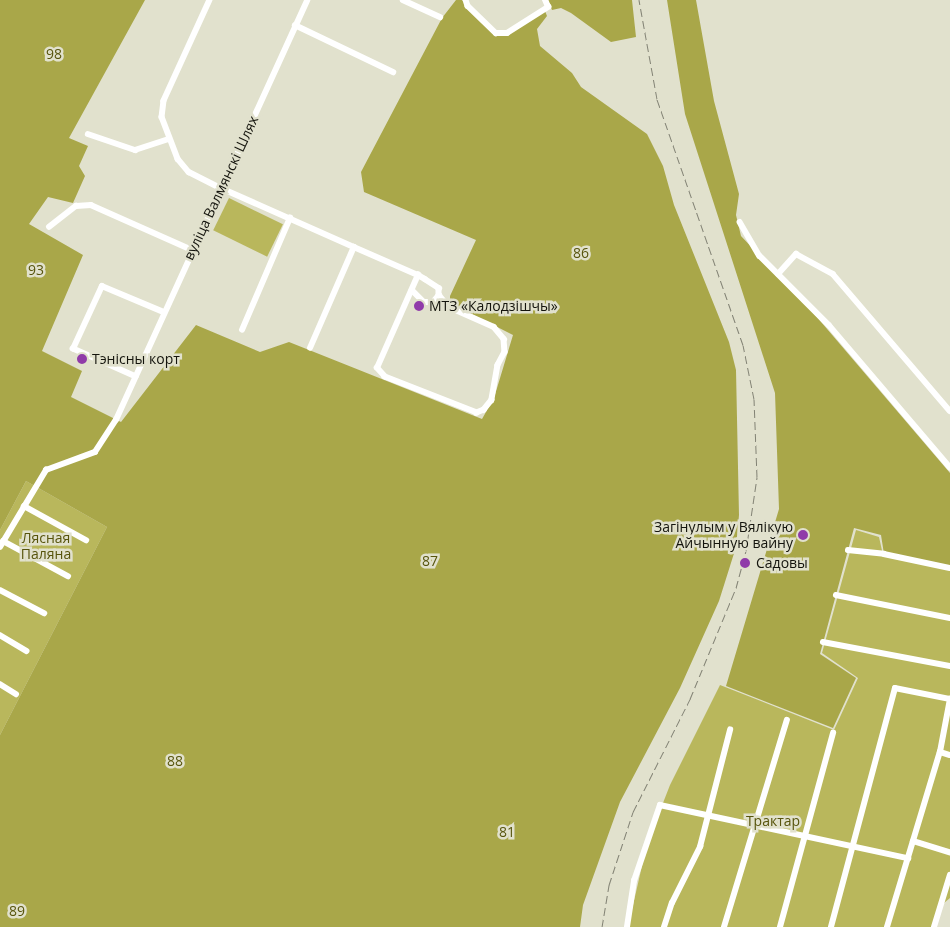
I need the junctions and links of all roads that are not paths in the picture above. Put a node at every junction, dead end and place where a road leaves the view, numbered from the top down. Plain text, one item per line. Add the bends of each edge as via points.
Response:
1 (210, 0) edge
2 (306, 0) edge
3 (403, 0) edge
4 (466, 0) edge
5 (545, 0) edge
6 (440, 16) dead end
7 (295, 25) junction
8 (393, 72) dead end
9 (88, 134) dead end
10 (168, 139) junction
11 (221, 188) junction
12 (290, 218) junction
13 (740, 222) dead end
14 (49, 227) dead end
15 (354, 247) junction
16 (192, 250) junction
17 (778, 274) junction
18 (418, 275) junction
19 (412, 290) junction
20 (439, 295) junction
21 (164, 312) junction
22 (242, 330) dead end
23 (310, 348) dead end
24 (136, 377) junction
25 (950, 411) edge
26 (950, 467) edge
27 (24, 506) junction
28 (86, 540) dead end
29 (3, 541) junction
30 (0, 547) edge
31 (848, 550) dead end
32 (950, 568) edge
33 (68, 576) dead end
34 (0, 590) edge
35 (836, 595) dead end
36 (44, 614) dead end
37 (950, 618) edge
38 (0, 636) edge
39 (823, 642) dead end
40 (27, 651) dead end
41 (950, 666) edge
42 (0, 684) edge
43 (16, 694) dead end
44 (950, 699) edge
45 (787, 720) dead end
46 (730, 730) dead end
47 (833, 733) dead end
48 (940, 752) junction
49 (950, 755) edge
50 (709, 814) junction
51 (755, 825) junction
52 (805, 836) junction
53 (913, 841) junction
54 (855, 846) junction
55 (950, 852) edge
56 (908, 858) junction
57 (950, 875) edge
58 (626, 927) edge
59 (664, 927) edge
60 (724, 927) edge
61 (780, 927) edge
62 (831, 927) edge
63 (887, 927) edge
64 (934, 927) edge

1 - 10 street via 164,101 162,117
2 - 7 street, вуліца Валмянскі Шлях
3 - 6 street
4 - 5 street via 468,6 496,33 502,33 548,8
7 - 8 street
7 - 11 street, вуліца Валмянскі Шлях
9 - 10 street via 135,150
10 - 11 street via 182,166
11 - 12 street
11 - 16 street, вуліца Валмянскі Шлях
12 - 15 street
12 - 22 street
13 - 17 street via 760,256
14 - 16 street via 76,206 90,205
15 - 18 street
15 - 23 street
16 - 21 street, вуліца Валмянскі Шлях
17 - 25 street via 796,254 833,274
17 - 26 street via 829,325
18 - 19 street
18 - 20 street via 436,285
19 - 20 street via 424,302 433,302
19 - 20 street via 377,368 385,377 477,413 492,400 498,365 505,352 504,339 494,327 449,307
21 - 24 street, вуліца Валмянскі Шлях
21 - 24 street via 102,286 74,349
24 - 27 street, вуліца Валмянскі Шлях via 95,452 46,470
27 - 28 street
27 - 29 street, вуліца Валмянскі Шлях
29 - 30 street, вуліца Валмянскі Шлях
29 - 33 street
31 - 32 street
34 - 36 street
35 - 37 street
38 - 40 street
39 - 41 street
42 - 43 street
44 - 48 street
44 - 54 street via 895,688
45 - 51 street
46 - 50 street
47 - 52 street
48 - 49 street
48 - 53 street
50 - 51 street
50 - 58 street via 660,805 634,881
50 - 59 street via 700,846
51 - 52 street
51 - 60 street via 738,890
52 - 54 street
52 - 61 street
53 - 55 street
53 - 56 street
54 - 56 street
54 - 62 street
56 - 63 street
57 - 64 street

